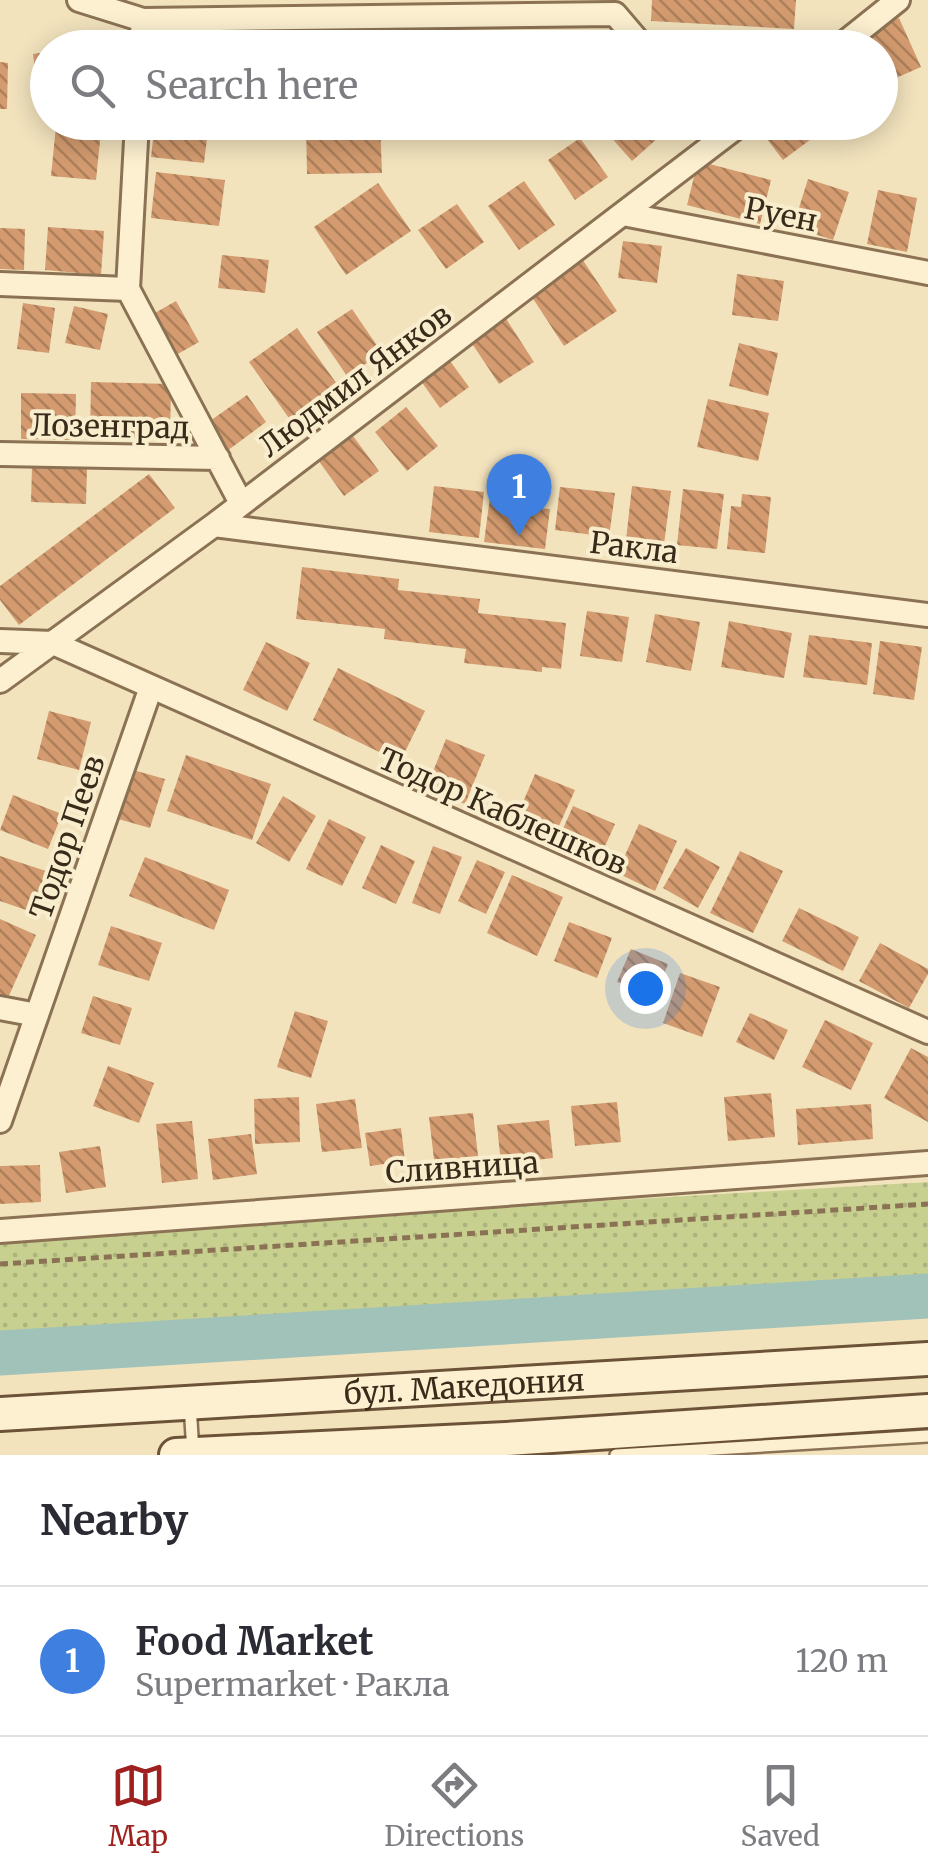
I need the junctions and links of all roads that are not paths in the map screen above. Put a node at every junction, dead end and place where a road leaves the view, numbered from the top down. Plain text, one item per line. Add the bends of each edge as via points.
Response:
1 (79, 0) edge
2 (898, 0) edge
3 (315, 9) edge
4 (143, 20) junction
5 (142, 30) edge
6 (629, 30) edge
7 (860, 30) edge
8 (136, 140) edge
9 (705, 140) edge
10 (623, 214) junction
11 (928, 273) edge
12 (0, 284) edge
13 (128, 289) junction
14 (0, 454) edge
15 (218, 458) junction
16 (241, 504) junction
17 (214, 525) junction
18 (928, 615) edge
19 (0, 641) edge
20 (53, 643) junction
21 (0, 681) edge
22 (150, 687) junction
23 (0, 1008) edge
24 (36, 1015) junction
25 (928, 1032) edge
26 (0, 1121) edge
27 (928, 1164) edge
28 (0, 1231) edge
29 (928, 1359) edge
30 (190, 1401) junction
31 (928, 1411) edge
32 (0, 1414) edge
33 (928, 1436) edge
34 (506, 1438) junction
35 (382, 1445) junction
36 (194, 1454) edge
37 (176, 1455) edge
38 (419, 1455) edge
39 (475, 1455) edge
40 (616, 1455) edge

1 - 4 street
2 - 7 street
3 - 4 street
3 - 6 street via 615,14
4 - 5 street
8 - 13 street
9 - 10 street, Людмил Янков
10 - 11 street, Руен
10 - 16 street, Людмил Янков
12 - 13 street
13 - 15 street
14 - 15 street, Лозенград
15 - 16 street
16 - 17 street, Людмил Янков
17 - 18 street, Ракла
17 - 20 street, Людмил Янков
19 - 20 street
20 - 21 street, Людмил Янков
20 - 22 street, Тодор Каблешков
22 - 24 street, Тодор Пеев
22 - 25 street, Тодор Каблешков
23 - 24 street
24 - 26 street, Тодор Пеев
27 - 28 street, Сливница
29 - 30 street, бул. Македония
30 - 32 street, бул. Македония
30 - 36 lane
31 - 34 street, бул. Македония
33 - 40 lane
34 - 35 street, бул. Македония
34 - 39 lane
35 - 36 street, бул. Македония
35 - 38 lane
36 - 37 street, бул. Македония

